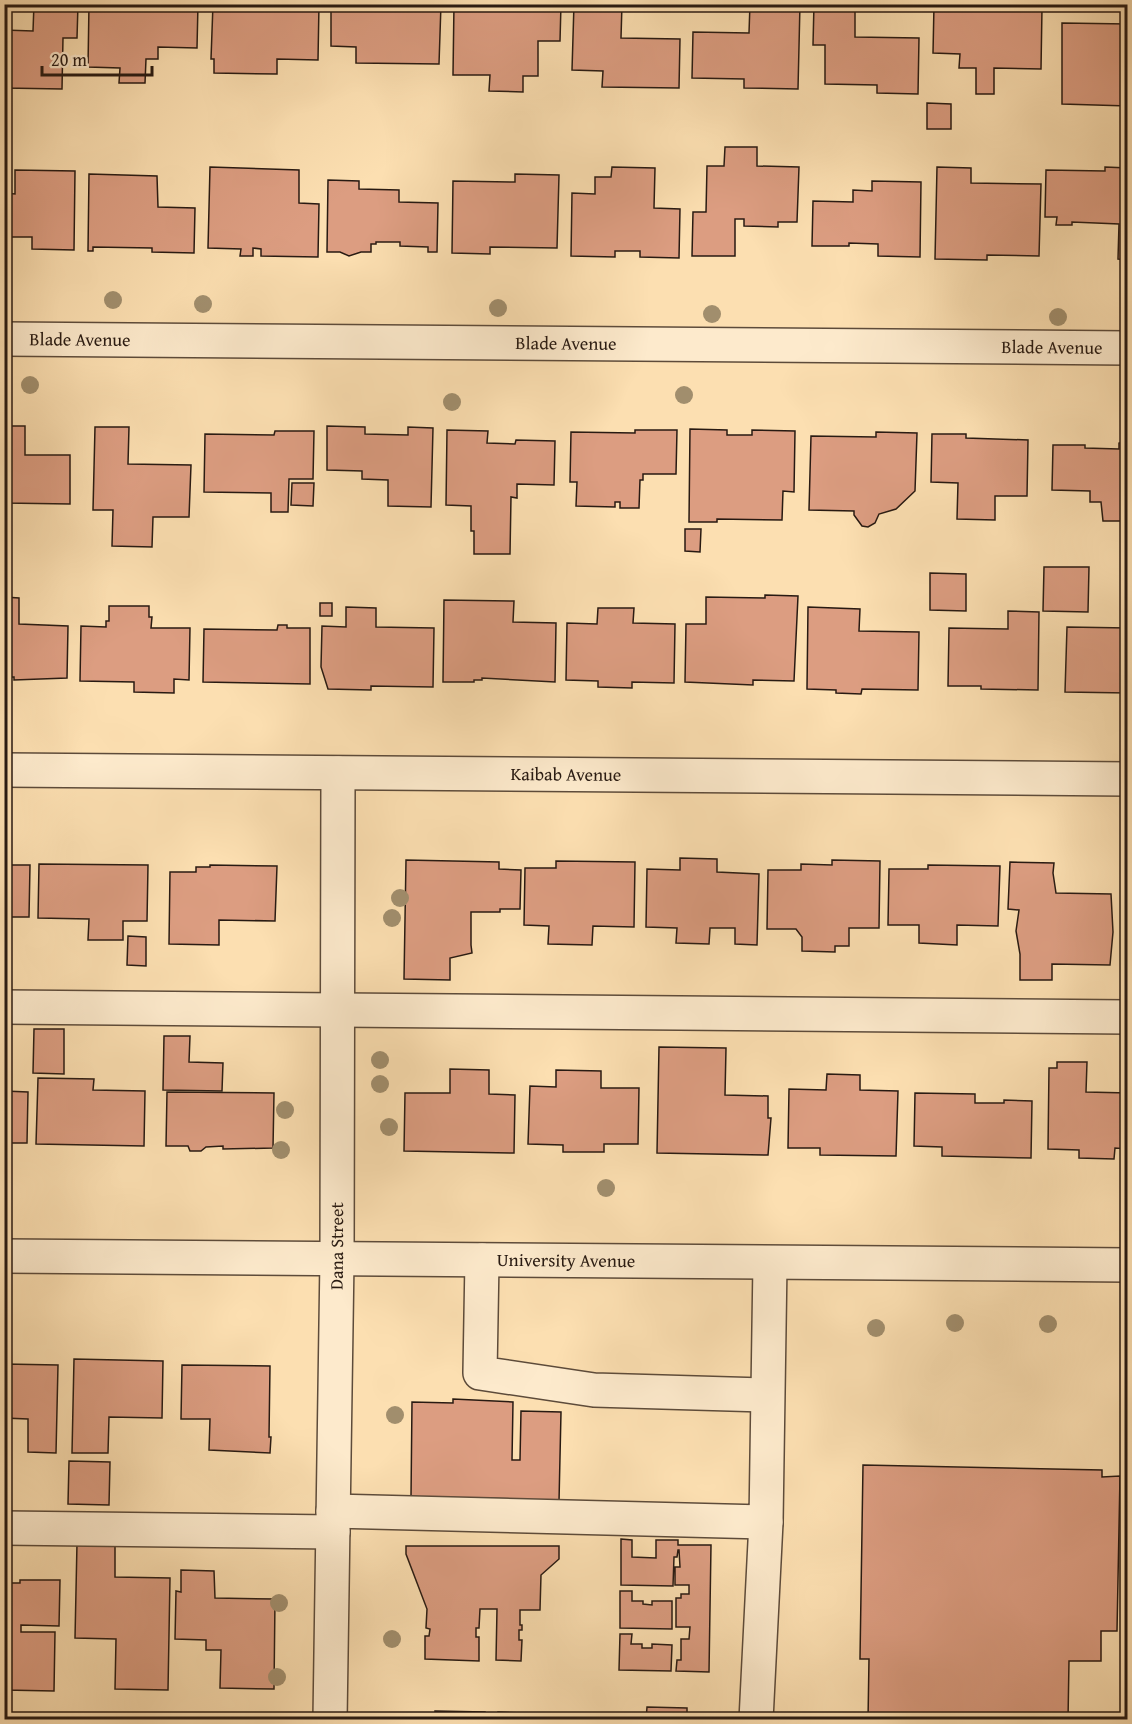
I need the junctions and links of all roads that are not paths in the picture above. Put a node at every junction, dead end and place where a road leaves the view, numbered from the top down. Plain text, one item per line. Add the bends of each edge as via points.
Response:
1 (4, 339) edge
2 (1128, 348) edge
3 (4, 770) edge
4 (338, 773) junction
5 (1128, 779) edge
6 (4, 1007) edge
7 (338, 1011) junction
8 (1128, 1017) edge
9 (4, 1256) edge
10 (337, 1259) junction
11 (482, 1260) junction
12 (770, 1263) junction
13 (1128, 1265) edge
14 (767, 1395) junction
15 (766, 1521) junction
16 (333, 1522) junction
17 (4, 1528) edge
18 (330, 1719) edge
19 (756, 1719) edge

1 - 2 street, Blade Avenue
3 - 4 street, Kaibab Avenue
4 - 5 street, Kaibab Avenue
4 - 7 street, Dana Street
6 - 7 street
7 - 8 street
7 - 10 street, Dana Street
9 - 10 street, University Avenue
10 - 11 street, University Avenue
10 - 16 street, Dana Street
11 - 12 street, University Avenue
11 - 14 street via 480,1373 594,1390
12 - 13 street, University Avenue
12 - 14 street
14 - 15 street
15 - 16 street
15 - 19 street
16 - 17 street
16 - 18 street, Dana Street

